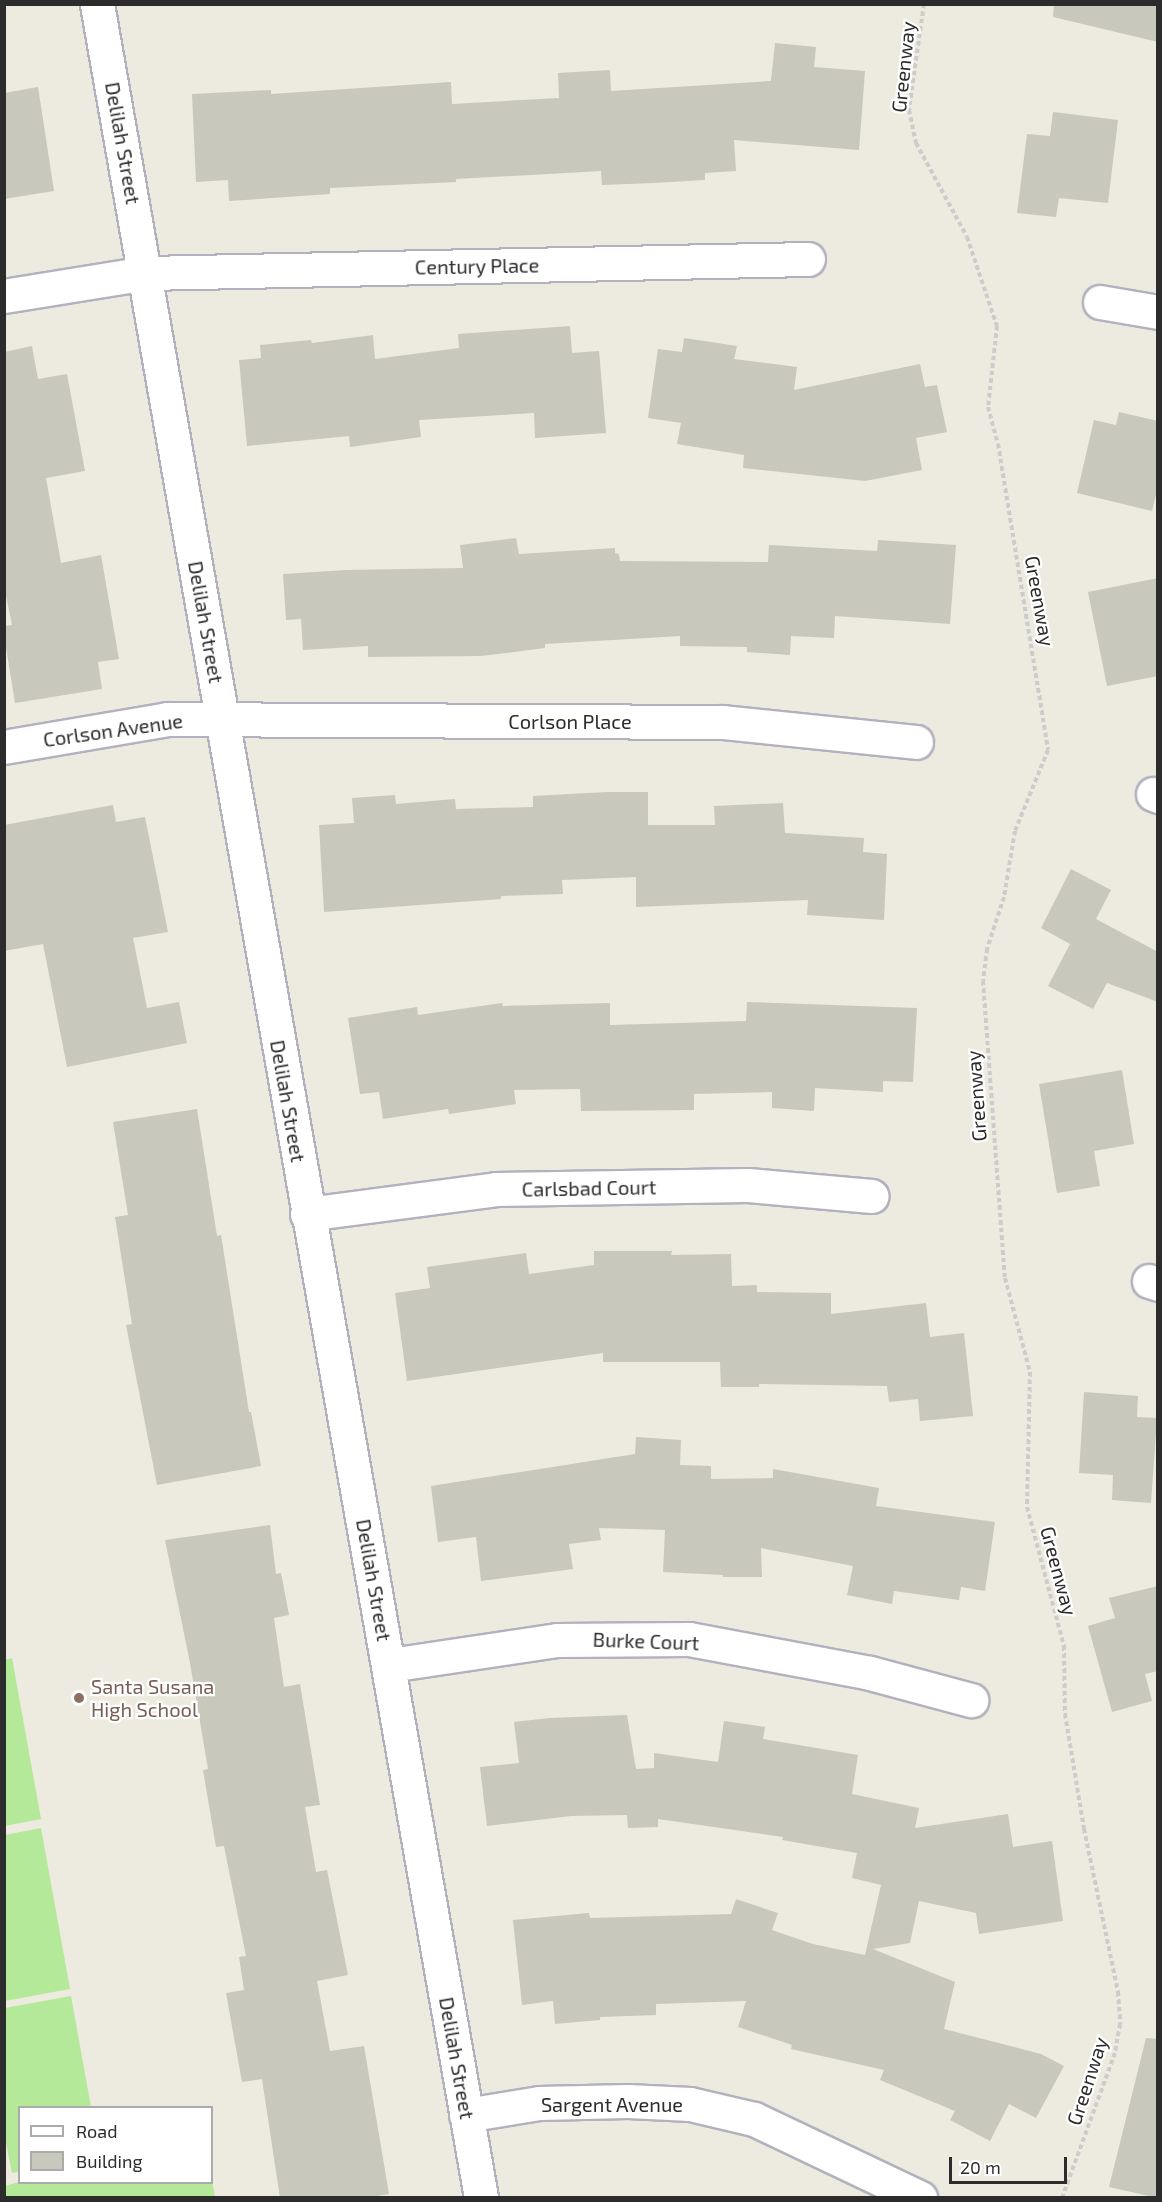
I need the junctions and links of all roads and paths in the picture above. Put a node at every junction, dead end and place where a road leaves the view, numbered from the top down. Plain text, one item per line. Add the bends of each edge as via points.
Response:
1 (97, 4) edge
2 (924, 4) edge
3 (808, 259) dead end
4 (146, 273) junction
5 (4, 296) edge
6 (1100, 302) dead end
7 (1158, 312) edge
8 (222, 719) junction
9 (916, 742) dead end
10 (4, 747) edge
11 (872, 1196) dead end
12 (307, 1214) junction
13 (390, 1665) junction
14 (971, 1700) dead end
15 (466, 2115) junction
16 (481, 2198) edge
17 (920, 2198) edge
18 (1062, 2198) edge

1 - 4 street, Delilah Street
2 - 18 path, Greenway via 909,110 916,143 968,237 997,326 988,407 1000,456 1048,750 1016,831 982,981 1005,1278 1030,1372 1027,1507 1064,1646 1065,1714 1118,1992 1120,2024 1115,2054
3 - 4 street, Century Place
4 - 5 street, Century Place
4 - 8 street, Delilah Street
6 - 7 street
8 - 9 street, Corlson Place via 723,722
8 - 10 street, Corlson Avenue via 167,719
8 - 12 street, Delilah Street
11 - 12 street, Carlsbad Court via 748,1185 496,1189
12 - 13 street, Delilah Street
13 - 14 street, Burke Court via 557,1640 689,1639 870,1673
13 - 15 street, Delilah Street
15 - 16 street, Delilah Street
15 - 17 street, Sargent Avenue via 539,2103 690,2104 754,2119

